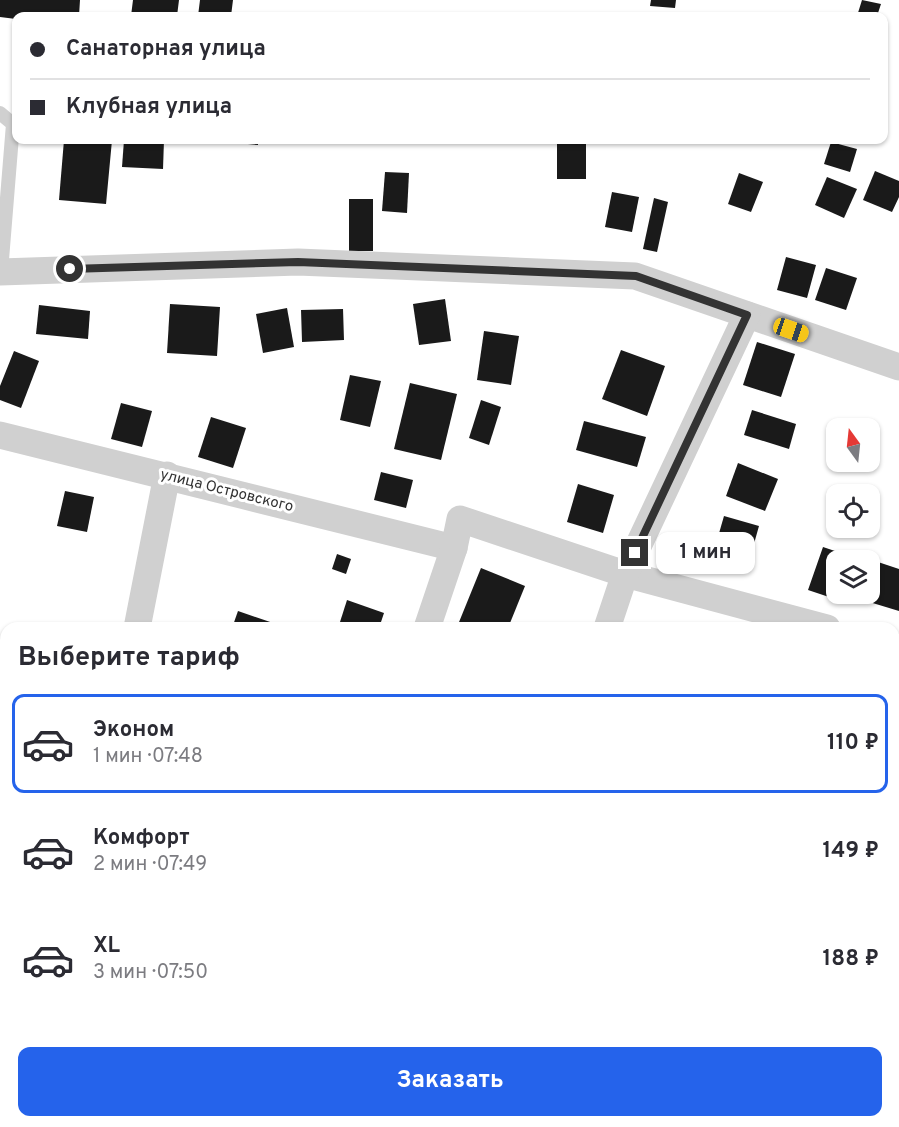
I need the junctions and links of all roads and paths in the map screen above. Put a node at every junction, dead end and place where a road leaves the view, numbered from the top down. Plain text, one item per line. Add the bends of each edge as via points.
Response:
1 (0, 113) edge
2 (12, 123) edge
3 (12, 136) edge
4 (1, 272) edge
5 (747, 315) junction
6 (899, 367) edge
7 (0, 435) edge
8 (167, 475) junction
9 (454, 548) junction
10 (625, 574) junction
11 (137, 622) edge
12 (429, 622) edge
13 (609, 622) edge
14 (805, 622) edge

1 - 2 lane
3 - 4 lane
4 - 5 street via 298,262 636,276
5 - 6 street
5 - 10 street
7 - 8 street, улица Островского
8 - 9 street, улица Островского
8 - 11 street
9 - 10 street via 460,519
9 - 12 street
10 - 13 street
10 - 14 street

